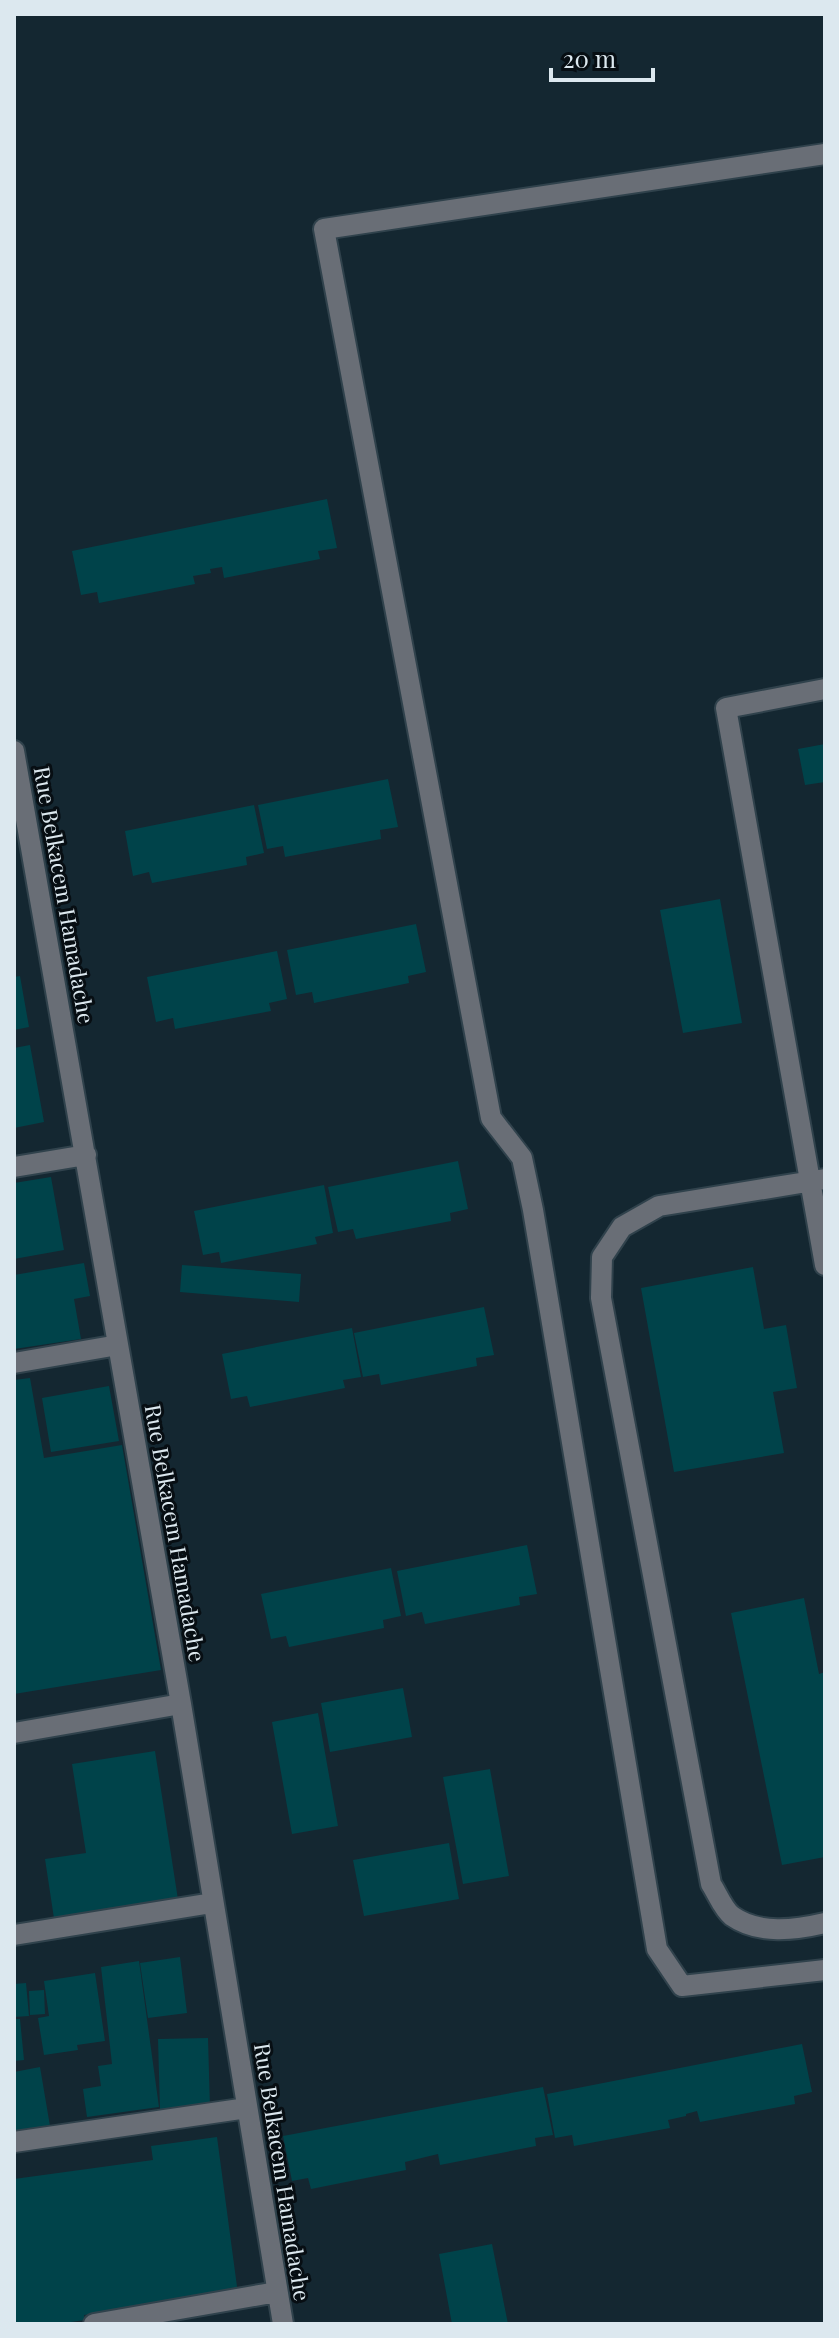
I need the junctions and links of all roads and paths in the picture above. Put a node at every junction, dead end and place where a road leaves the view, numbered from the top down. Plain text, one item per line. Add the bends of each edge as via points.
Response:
1 (825, 154) edge
2 (825, 689) edge
3 (14, 751) edge
4 (36, 870) junction
5 (14, 875) edge
6 (86, 1155) junction
7 (14, 1167) edge
8 (818, 1180) edge
9 (825, 1265) edge
10 (118, 1345) junction
11 (14, 1363) edge
12 (181, 1704) junction
13 (14, 1733) edge
14 (212, 1903) junction
15 (825, 1923) edge
16 (14, 1935) edge
17 (825, 1970) edge
18 (247, 2108) junction
19 (14, 2142) edge
20 (277, 2292) junction
21 (94, 2324) edge
22 (283, 2324) edge

1 - 17 street via 324,229 491,1118 522,1158 533,1210 657,1949 682,1986
2 - 8 street via 726,708
3 - 4 street, Rue Belkacem Hamadache
4 - 5 street
4 - 6 street, Rue Belkacem Hamadache
6 - 7 street
6 - 10 street, Rue Belkacem Hamadache
8 - 9 street
8 - 15 street via 659,1206 622,1227 602,1257 601,1298 711,1884 730,1915 764,1929
10 - 11 street
10 - 12 street, Rue Belkacem Hamadache
12 - 13 street
12 - 14 street, Rue Belkacem Hamadache
14 - 16 street
14 - 18 street, Rue Belkacem Hamadache
18 - 19 street
18 - 20 street, Rue Belkacem Hamadache
20 - 21 street
20 - 22 street, Rue Belkacem Hamadache

